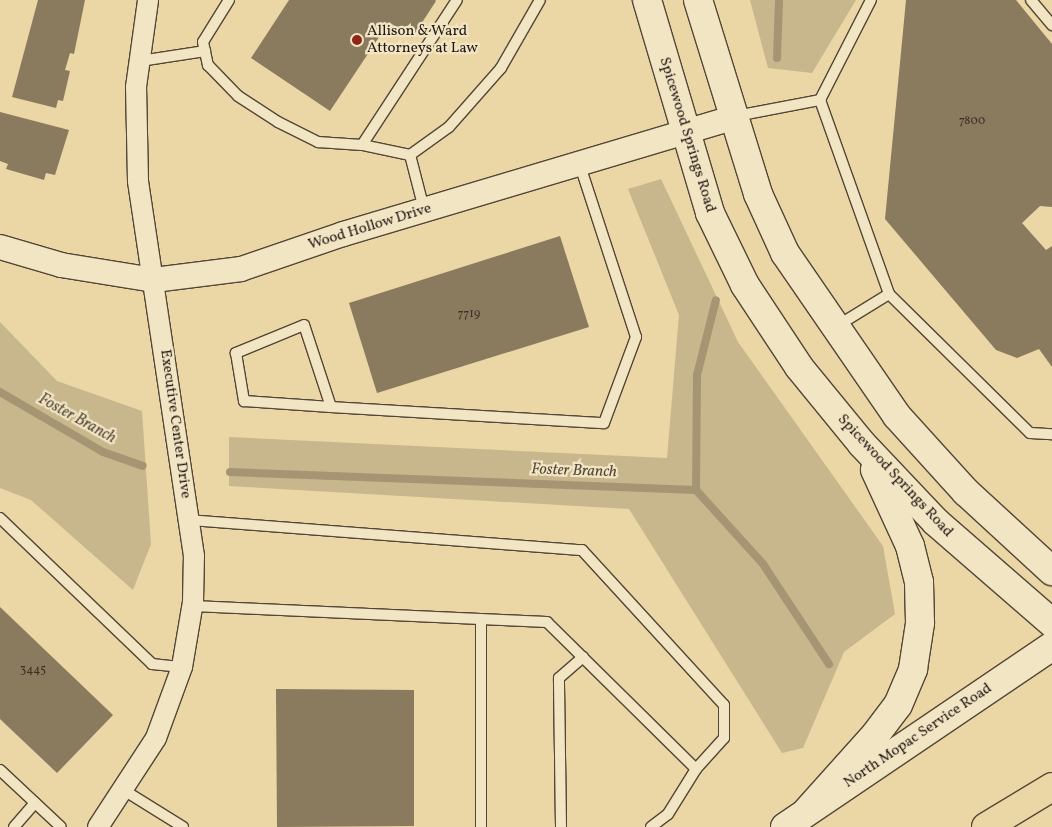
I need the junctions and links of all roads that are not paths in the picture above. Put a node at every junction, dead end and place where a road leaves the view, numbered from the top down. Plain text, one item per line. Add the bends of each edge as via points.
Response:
1 (148, 0) edge
2 (230, 0) edge
3 (457, 0) edge
4 (540, 0) edge
5 (647, 0) edge
6 (698, 0) edge
7 (871, 0) edge
8 (1031, 0) edge
9 (1052, 25) edge
10 (205, 51) junction
11 (140, 61) junction
12 (820, 100) junction
13 (735, 117) junction
14 (683, 132) junction
15 (362, 145) junction
16 (410, 155) junction
17 (579, 163) junction
18 (424, 209) junction
19 (0, 247) edge
20 (154, 280) junction
21 (889, 294) junction
22 (834, 327) junction
23 (330, 407) junction
24 (1052, 434) edge
25 (862, 444) junction
26 (0, 518) edge
27 (189, 520) junction
28 (1052, 571) edge
29 (192, 606) junction
30 (481, 618) junction
31 (1052, 623) edge
32 (1052, 646) edge
33 (583, 657) junction
34 (182, 667) junction
35 (696, 769) junction
36 (0, 770) edge
37 (1052, 787) edge
38 (122, 790) junction
39 (36, 803) junction
40 (807, 811) junction
41 (14, 827) edge
42 (61, 827) edge
43 (98, 827) edge
44 (183, 827) edge
45 (481, 827) edge
46 (561, 827) edge
47 (651, 827) edge
48 (785, 827) edge
49 (986, 827) edge

1 - 11 street, Executive Center Drive
2 - 10 lane via 202,42
3 - 15 lane
4 - 16 lane via 501,68 449,127
5 - 14 main road, Spicewood Springs Road
6 - 13 main road
7 - 12 lane
8 - 9 lane
10 - 11 lane
10 - 15 lane via 208,65 238,96 278,122 318,142
11 - 20 street, Executive Center Drive via 138,181
12 - 13 lane
12 - 21 lane
13 - 14 street, Wood Hollow Drive
13 - 22 main road via 758,194 785,254
14 - 17 street, Wood Hollow Drive
14 - 25 main road, Spicewood Springs Road via 710,213 745,285 799,367
15 - 16 lane
16 - 18 lane
17 - 18 street, Wood Hollow Drive
17 - 23 lane via 636,336 604,423
18 - 20 street, Wood Hollow Drive via 241,269
19 - 20 street, Wood Hollow Drive via 61,265
20 - 27 street, Executive Center Drive
21 - 22 lane
21 - 24 lane via 1030,432
22 - 28 main road via 910,430 966,492
23 - 23 lane via 244,401 236,353 304,325
25 - 31 main road, Spicewood Springs Road via 936,522
25 - 40 main road via 907,537 919,582 920,622 913,669 898,705
26 - 34 lane via 152,664
27 - 29 street, Executive Center Drive via 194,556
27 - 35 lane via 582,550 724,705 724,738
29 - 30 lane
29 - 34 street, Executive Center Drive
30 - 33 lane via 547,622
30 - 45 lane
32 - 40 main road, North Mopac Service Road
33 - 35 lane
33 - 46 lane via 558,678
34 - 38 street, Executive Center Drive via 156,738
35 - 47 lane via 668,814
36 - 39 lane
37 - 49 highway
38 - 43 street, Executive Center Drive
38 - 44 lane
39 - 41 lane
39 - 42 lane
40 - 48 main road, North Mopac Service Road

